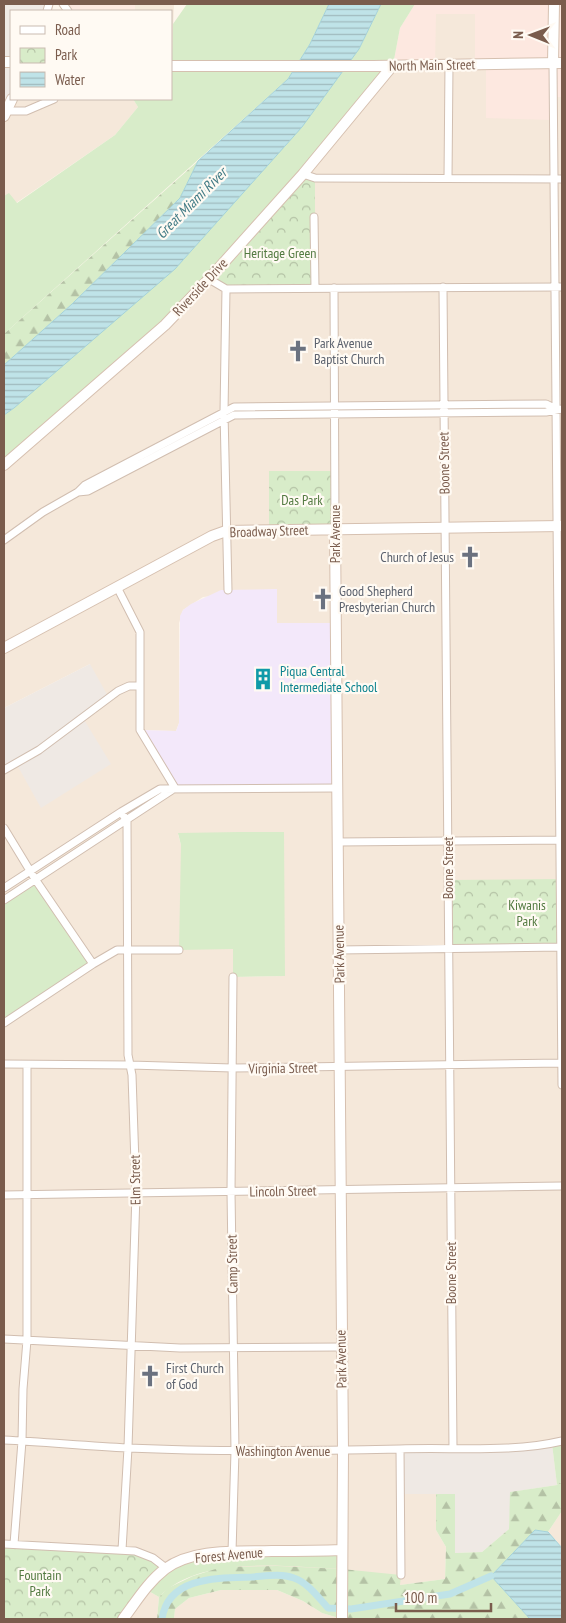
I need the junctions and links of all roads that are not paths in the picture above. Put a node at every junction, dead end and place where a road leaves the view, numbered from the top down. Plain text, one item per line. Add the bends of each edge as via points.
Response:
1 (554, 4) edge
2 (449, 64) junction
3 (558, 64) edge
4 (393, 65) junction
5 (172, 66) edge
6 (12, 100) edge
7 (52, 100) edge
8 (5, 113) edge
9 (302, 174) junction
10 (448, 178) junction
11 (558, 179) edge
12 (314, 217) dead end
13 (209, 279) junction
14 (559, 287) edge
15 (315, 288) junction
16 (334, 288) junction
17 (443, 288) junction
18 (226, 289) junction
19 (444, 404) junction
20 (336, 405) junction
21 (559, 409) edge
22 (224, 412) junction
23 (336, 413) junction
24 (444, 413) junction
25 (224, 420) junction
26 (185, 437) junction
27 (4, 465) edge
28 (560, 526) edge
29 (445, 528) junction
30 (335, 529) junction
31 (226, 531) junction
32 (4, 540) edge
33 (118, 587) junction
34 (228, 590) dead end
35 (4, 648) edge
36 (560, 654) edge
37 (139, 686) junction
38 (561, 742) edge
39 (4, 770) edge
40 (175, 788) junction
41 (337, 788) junction
42 (121, 812) junction
43 (127, 821) junction
44 (4, 828) edge
45 (561, 840) edge
46 (447, 841) junction
47 (338, 842) junction
48 (30, 871) junction
49 (35, 879) junction
50 (4, 888) edge
51 (4, 900) edge
52 (562, 947) edge
53 (127, 949) junction
54 (448, 949) junction
55 (179, 950) dead end
56 (338, 950) junction
57 (93, 964) junction
58 (233, 977) dead end
59 (4, 1023) edge
60 (562, 1054) edge
61 (562, 1063) edge
62 (4, 1064) edge
63 (449, 1064) junction
64 (27, 1065) junction
65 (130, 1065) junction
66 (340, 1067) junction
67 (232, 1068) junction
68 (562, 1085) edge
69 (562, 1186) edge
70 (450, 1188) junction
71 (341, 1190) junction
72 (230, 1192) junction
73 (136, 1193) junction
74 (4, 1195) edge
75 (27, 1196) junction
76 (4, 1339) edge
77 (27, 1340) junction
78 (132, 1346) junction
79 (341, 1347) junction
80 (233, 1348) junction
81 (4, 1440) edge
82 (22, 1441) junction
83 (562, 1441) edge
84 (128, 1448) junction
85 (400, 1448) junction
86 (453, 1448) junction
87 (235, 1450) junction
88 (343, 1451) junction
89 (4, 1544) edge
90 (14, 1544) junction
91 (122, 1550) junction
92 (341, 1550) junction
93 (232, 1552) junction
94 (166, 1568) junction
95 (400, 1575) dead end
96 (123, 1619) edge
97 (342, 1619) edge

1 - 3 street
2 - 3 street, North Main Street
2 - 4 street, North Main Street
2 - 10 street
3 - 11 street
4 - 5 street, North Main Street
4 - 9 street, Riverside Drive
6 - 8 street
7 - 8 street via 26,112
9 - 10 street via 315,178
9 - 13 street, Riverside Drive
10 - 11 street
11 - 14 street
12 - 15 street
13 - 18 street
13 - 27 street, Riverside Drive via 165,325
14 - 17 street
14 - 21 street
15 - 16 street
15 - 18 street
16 - 17 street
16 - 20 street, Park Avenue
17 - 19 street, Boone Street
18 - 22 street
19 - 20 street
19 - 21 street via 546,404
19 - 24 street, Boone Street
20 - 22 street via 234,407
20 - 23 street, Park Avenue
21 - 24 street via 546,412
21 - 28 street
22 - 25 street
22 - 26 street
23 - 24 street
23 - 25 street via 234,415
23 - 30 street, Park Avenue
24 - 29 street, Boone Street
25 - 26 street
25 - 31 street
26 - 32 street via 85,485
28 - 29 street, Broadway Street
28 - 36 street
29 - 30 street, Broadway Street
29 - 46 street, Boone Street
30 - 31 street, Broadway Street
30 - 41 street, Park Avenue
31 - 33 street, Broadway Street
31 - 34 street
33 - 35 street, Broadway Street
33 - 37 street via 140,632
36 - 38 street
37 - 39 street via 129,686 118,692 38,750
37 - 40 street via 140,730
38 - 45 street
40 - 41 street
40 - 42 street via 160,789
40 - 43 street
41 - 47 street, Park Avenue
42 - 43 street
42 - 48 street
43 - 49 street
43 - 53 street, Elm Street
44 - 48 street
45 - 46 street
45 - 52 street
46 - 47 street
46 - 54 street, Boone Street
47 - 56 street, Park Avenue
48 - 49 street
48 - 50 street
49 - 51 street
49 - 57 street
52 - 54 street
52 - 60 street
53 - 55 street
53 - 57 street via 117,950
53 - 65 street, Elm Street
54 - 56 street
54 - 63 street, Boone Street
56 - 66 street, Park Avenue
57 - 59 street
58 - 67 street, Camp Street
60 - 61 street
61 - 63 street, Virginia Street
61 - 68 street
62 - 64 street, Virginia Street
63 - 66 street, Virginia Street
63 - 70 street, Boone Street
64 - 65 street, Virginia Street
64 - 75 street
65 - 67 street, Virginia Street
65 - 73 street, Elm Street
66 - 67 street, Virginia Street
66 - 71 street, Park Avenue
67 - 72 street, Camp Street
69 - 70 street, Lincoln Street
70 - 71 street, Lincoln Street
70 - 86 street, Boone Street
71 - 72 street, Lincoln Street
71 - 79 street, Park Avenue
72 - 73 street, Lincoln Street
72 - 80 street, Camp Street
73 - 75 street, Lincoln Street
73 - 78 street, Elm Street
74 - 75 street, Lincoln Street
75 - 77 street
76 - 77 street
77 - 78 street
77 - 82 street
78 - 80 street
78 - 84 street, Elm Street
79 - 80 street
79 - 88 street, Park Avenue
80 - 87 street, Camp Street
81 - 82 street, Washington Avenue
82 - 84 street, Washington Avenue
82 - 90 street
83 - 86 street, Washington Avenue via 530,1446
84 - 87 street, Washington Avenue
84 - 91 street, Elm Street
85 - 86 street, Washington Avenue
85 - 88 street, Washington Avenue
85 - 95 street
87 - 88 street, Washington Avenue
87 - 93 street, Camp Street
88 - 92 street, Park Avenue
89 - 90 street
90 - 91 street
91 - 94 street via 142,1553
92 - 93 street, Forest Avenue
92 - 97 street, Park Avenue
93 - 94 street, Forest Avenue via 201,1555
94 - 96 street via 145,1589

